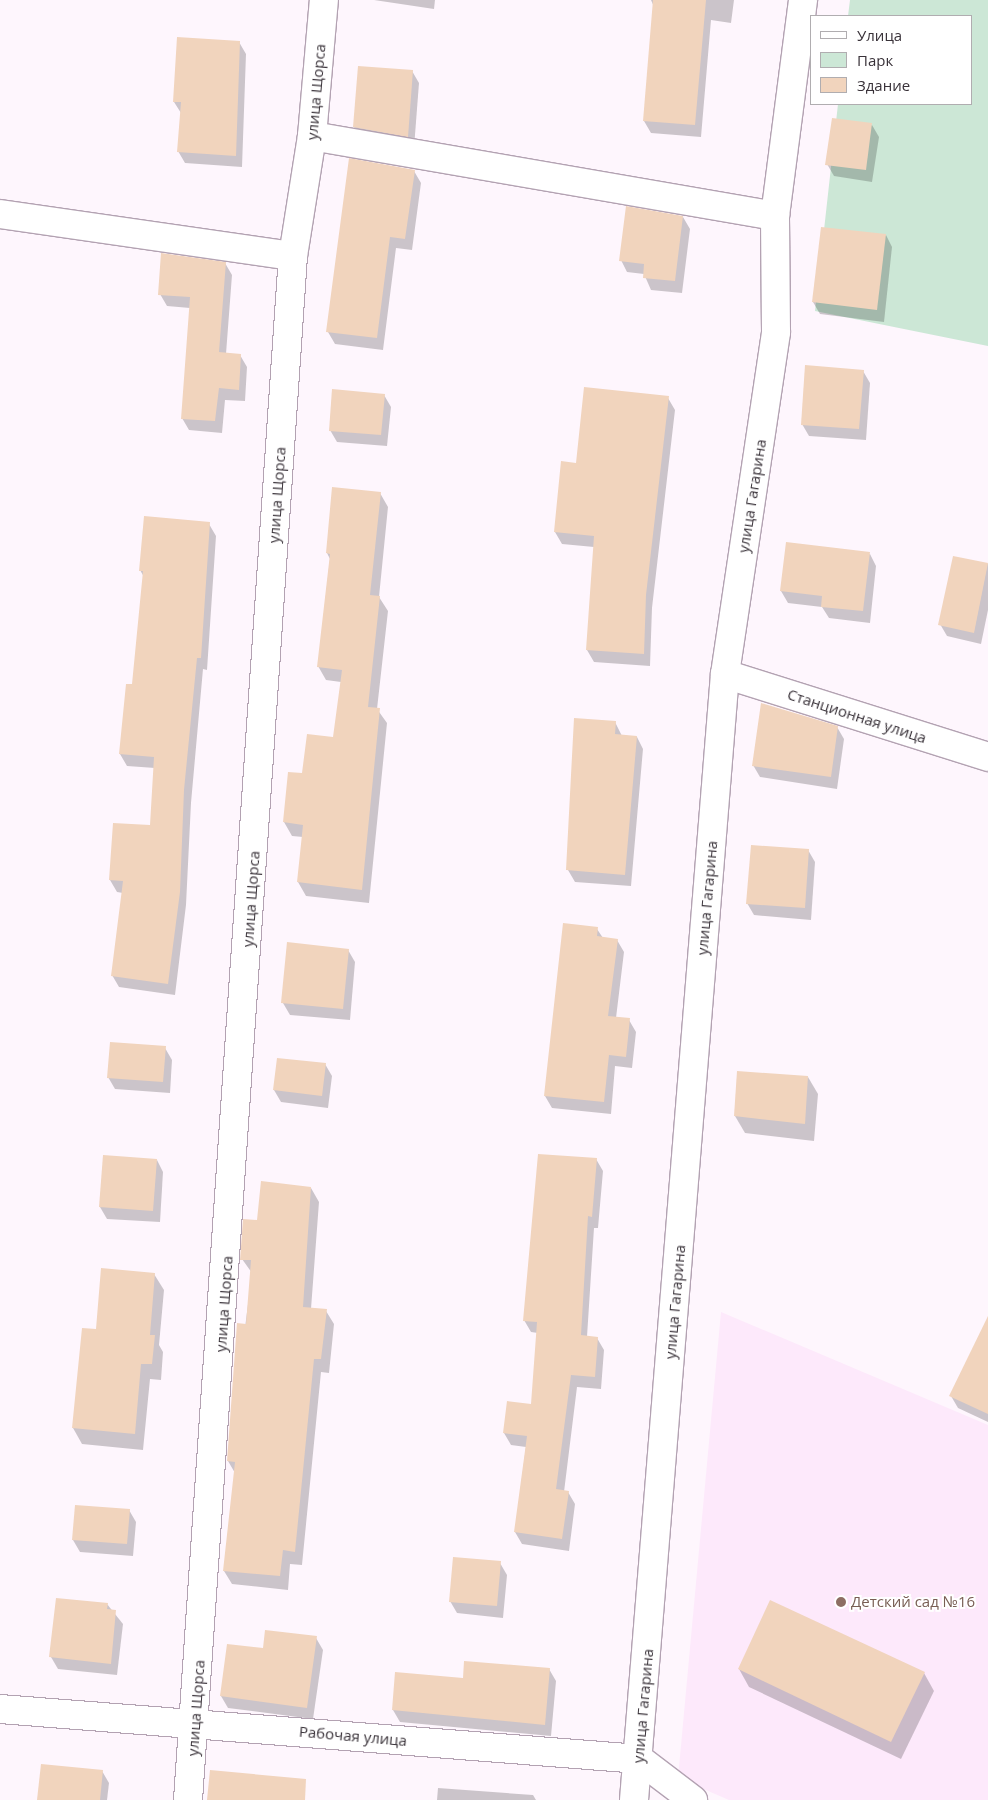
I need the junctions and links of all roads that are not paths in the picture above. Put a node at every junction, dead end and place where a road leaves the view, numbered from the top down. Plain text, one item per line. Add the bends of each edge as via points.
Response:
1 (324, 0) edge
2 (803, 0) edge
3 (312, 136) junction
4 (0, 214) edge
5 (775, 216) junction
6 (293, 256) junction
7 (725, 674) junction
8 (988, 757) edge
9 (0, 1709) edge
10 (196, 1723) junction
11 (639, 1759) junction
12 (188, 1800) edge
13 (634, 1800) edge
14 (693, 1800) edge

1 - 3 street, улица Щорса
2 - 5 street, улица Гагарина
3 - 5 street
3 - 6 street, улица Щорса
4 - 6 street
5 - 7 street, улица Гагарина via 776,332
6 - 10 street, улица Щорса
7 - 8 street, Станционная улица
7 - 11 street, улица Гагарина
9 - 10 street, Рабочая улица
10 - 11 street, Рабочая улица
10 - 12 street, улица Щорса
11 - 13 street, улица Гагарина
11 - 14 street

